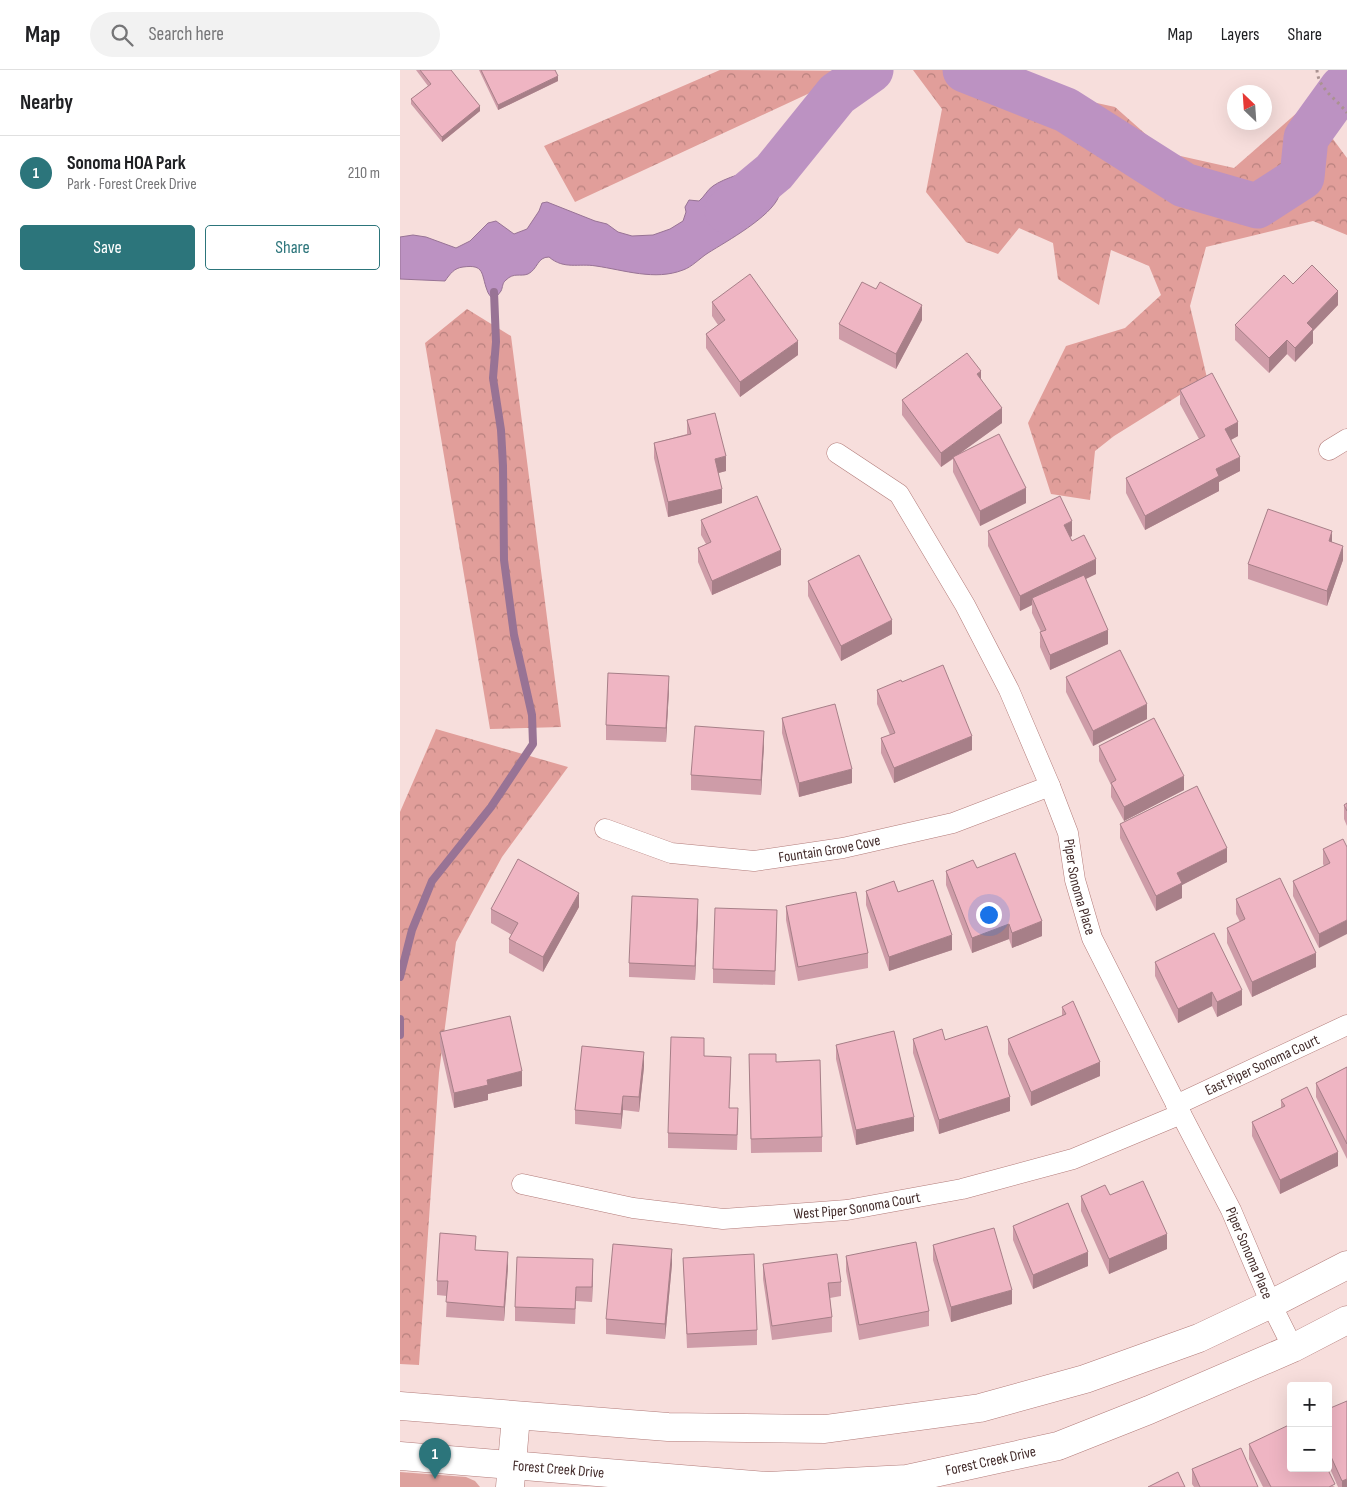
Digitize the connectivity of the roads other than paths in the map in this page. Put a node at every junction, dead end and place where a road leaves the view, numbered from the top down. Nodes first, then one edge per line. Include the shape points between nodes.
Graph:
1 (1347, 439) edge
2 (1329, 450) dead end
3 (837, 453) dead end
4 (1050, 786) junction
5 (605, 829) dead end
6 (1347, 1025) edge
7 (1178, 1109) junction
8 (522, 1184) dead end
9 (1347, 1265) edge
10 (1271, 1304) junction
11 (1347, 1320) edge
12 (1293, 1348) junction
13 (400, 1406) edge
14 (516, 1416) junction
15 (400, 1456) edge
16 (511, 1476) edge

1 - 2 street
3 - 4 street, Piper Sonoma Place via 899,494 1009,690
4 - 5 street, Fountain Grove Cove via 953,823 843,848 754,861 671,853
4 - 7 street, Piper Sonoma Place via 1068,832 1075,880 1092,938
6 - 7 street, East Piper Sonoma Court
7 - 8 street, West Piper Sonoma Court via 1074,1160 962,1189 847,1210 723,1219 633,1208
7 - 10 street, Piper Sonoma Place via 1231,1210
9 - 10 street
10 - 12 street, Piper Sonoma Place
10 - 14 street via 1199,1338 1085,1379 980,1408 825,1429 668,1427
11 - 12 street, Forest Creek Drive
12 - 16 street, Forest Creek Drive via 1058,1446 907,1479 768,1486
13 - 14 street
14 - 16 street
15 - 16 street, Forest Creek Drive

